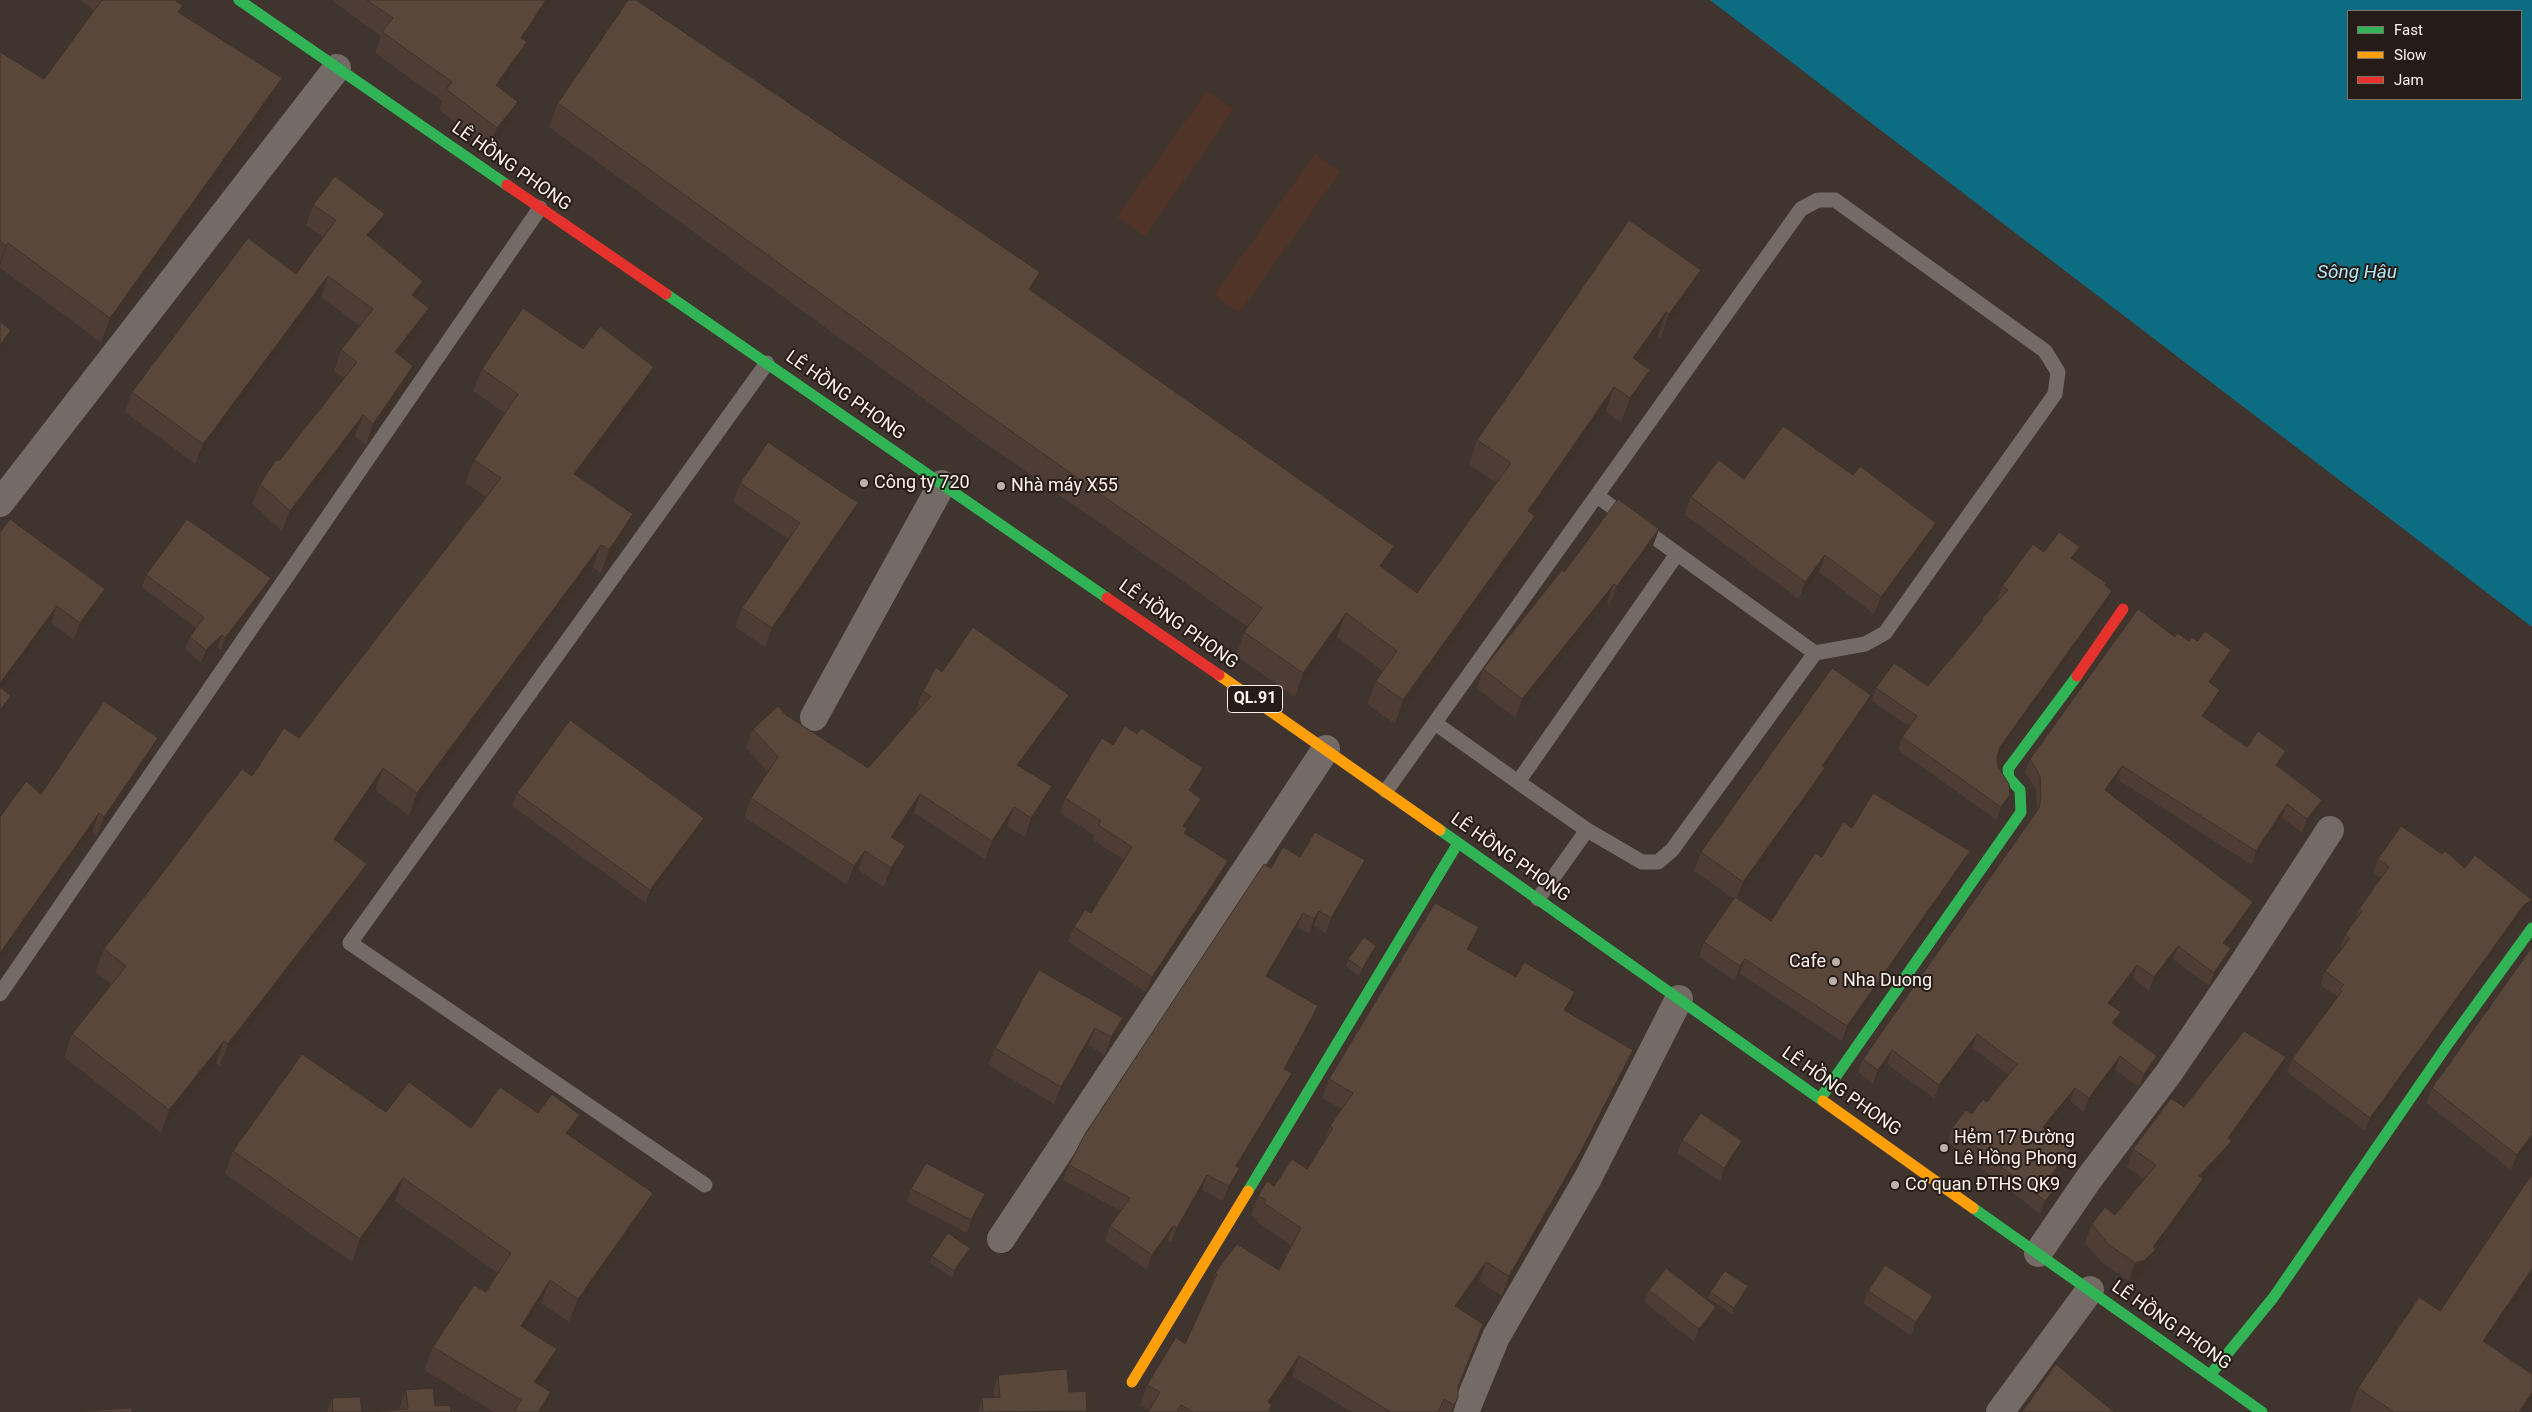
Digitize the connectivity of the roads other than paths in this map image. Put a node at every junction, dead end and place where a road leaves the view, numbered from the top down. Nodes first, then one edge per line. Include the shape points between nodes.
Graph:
1 (239, 0) edge
2 (337, 68) junction
3 (540, 208) junction
4 (767, 364) junction
5 (942, 484) junction
6 (1597, 496) junction
7 (0, 503) edge
8 (1677, 554) junction
9 (2123, 609) dead end
10 (1815, 653) junction
11 (814, 716) dead end
12 (1435, 723) junction
13 (1326, 748) junction
14 (1518, 782) junction
15 (1386, 791) junction
16 (1588, 830) junction
17 (2330, 830) dead end
18 (1458, 843) junction
19 (1538, 899) junction
20 (2532, 928) edge
21 (0, 994) edge
22 (1679, 999) junction
23 (1820, 1099) junction
24 (705, 1185) dead end
25 (1001, 1239) dead end
26 (2038, 1253) junction
27 (2090, 1290) junction
28 (2210, 1376) junction
29 (1132, 1382) dead end
30 (1464, 1412) edge
31 (2000, 1412) edge
32 (2262, 1412) edge

1 - 2 main road, LÊ HỒNG PHONG / QL.91
2 - 3 main road, LÊ HỒNG PHONG / QL.91
2 - 7 street
3 - 4 main road, LÊ HỒNG PHONG / QL.91
3 - 21 lane
4 - 5 main road, LÊ HỒNG PHONG / QL.91
4 - 24 lane via 350,943
5 - 11 street
5 - 13 main road, LÊ HỒNG PHONG / QL.91
6 - 8 lane
6 - 10 lane via 1801,209 1818,200 1835,200 2045,351 2058,372 2055,394 1899,617 1885,633 1865,644
6 - 12 lane
8 - 10 lane
8 - 14 lane
9 - 23 main road via 2008,769 2009,778 2020,790 2021,812
10 - 16 lane via 1672,850 1658,862 1642,862
12 - 14 lane
12 - 15 lane
13 - 15 main road, LÊ HỒNG PHONG / QL.91
13 - 25 street
14 - 16 lane
15 - 18 main road, LÊ HỒNG PHONG / QL.91
16 - 19 lane
17 - 26 street via 2168,1074
18 - 19 main road, LÊ HỒNG PHONG / QL.91
18 - 29 main road
19 - 22 main road, LÊ HỒNG PHONG / QL.91
20 - 28 main road via 2272,1298
22 - 23 main road, LÊ HỒNG PHONG / QL.91
22 - 30 street via 1588,1178 1496,1337
23 - 26 main road, LÊ HỒNG PHONG / QL.91
26 - 27 main road, LÊ HỒNG PHONG / QL.91
27 - 28 main road, LÊ HỒNG PHONG / QL.91
27 - 31 street
28 - 32 main road, LÊ HỒNG PHONG / QL.91

